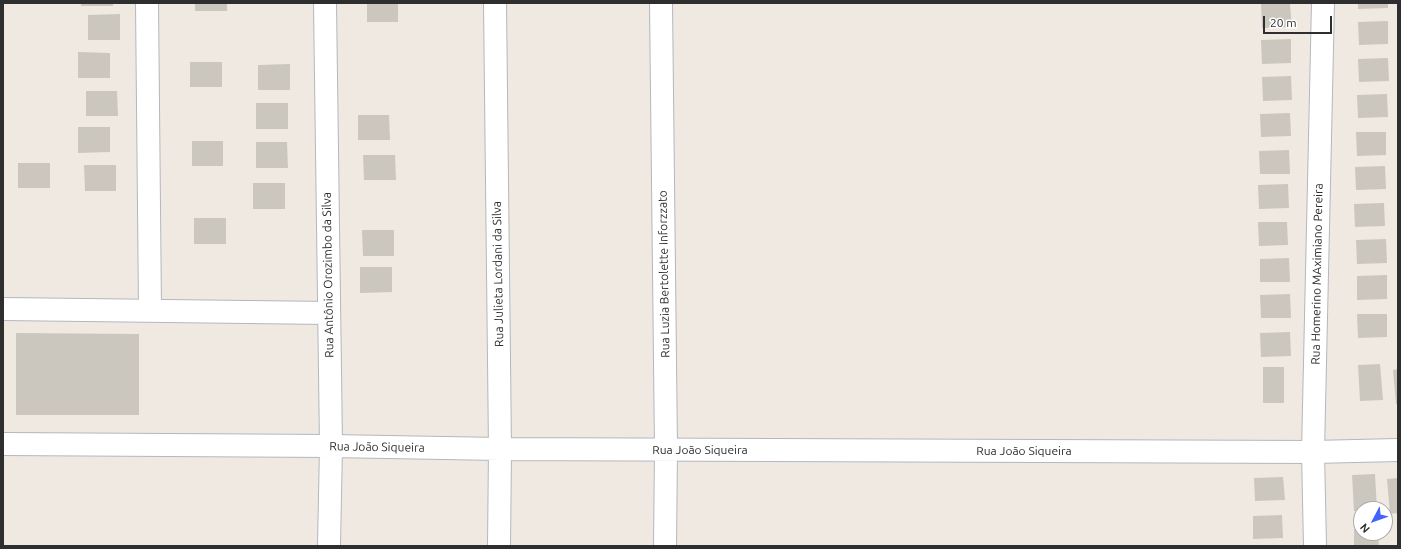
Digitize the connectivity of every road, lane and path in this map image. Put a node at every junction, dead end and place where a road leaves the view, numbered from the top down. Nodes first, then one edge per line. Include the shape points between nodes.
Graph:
1 (147, 3) edge
2 (325, 3) edge
3 (494, 3) edge
4 (661, 3) edge
5 (1323, 3) edge
6 (3, 309) edge
7 (150, 310) junction
8 (329, 313) junction
9 (3, 444) edge
10 (331, 446) junction
11 (500, 449) junction
12 (666, 450) junction
13 (1398, 450) edge
14 (1314, 452) junction
15 (329, 546) edge
16 (499, 546) edge
17 (665, 546) edge
18 (1315, 546) edge

1 - 7 street
2 - 8 street, Rua Antônio Orozimbo da Silva
3 - 11 street, Rua Julieta Lordani da Silva
4 - 12 street, Rua Luzia Bertolette Inforzzato
5 - 14 street, Rua Homerino MAximiano Pereira
6 - 7 street
7 - 8 street
8 - 10 street, Rua Antônio Orozimbo da Silva
9 - 10 street, Rua João Siqueira
10 - 11 street, Rua João Siqueira
10 - 15 street, Rua Antônio Orozimbo da Silva
11 - 12 street, Rua João Siqueira
11 - 16 street, Rua Julieta Lordani da Silva
12 - 14 street, Rua João Siqueira
12 - 17 street, Rua Luzia Bertolette Inforzzato
13 - 14 street, Rua João Siqueira
14 - 18 street, Rua Homerino MAximiano Pereira

